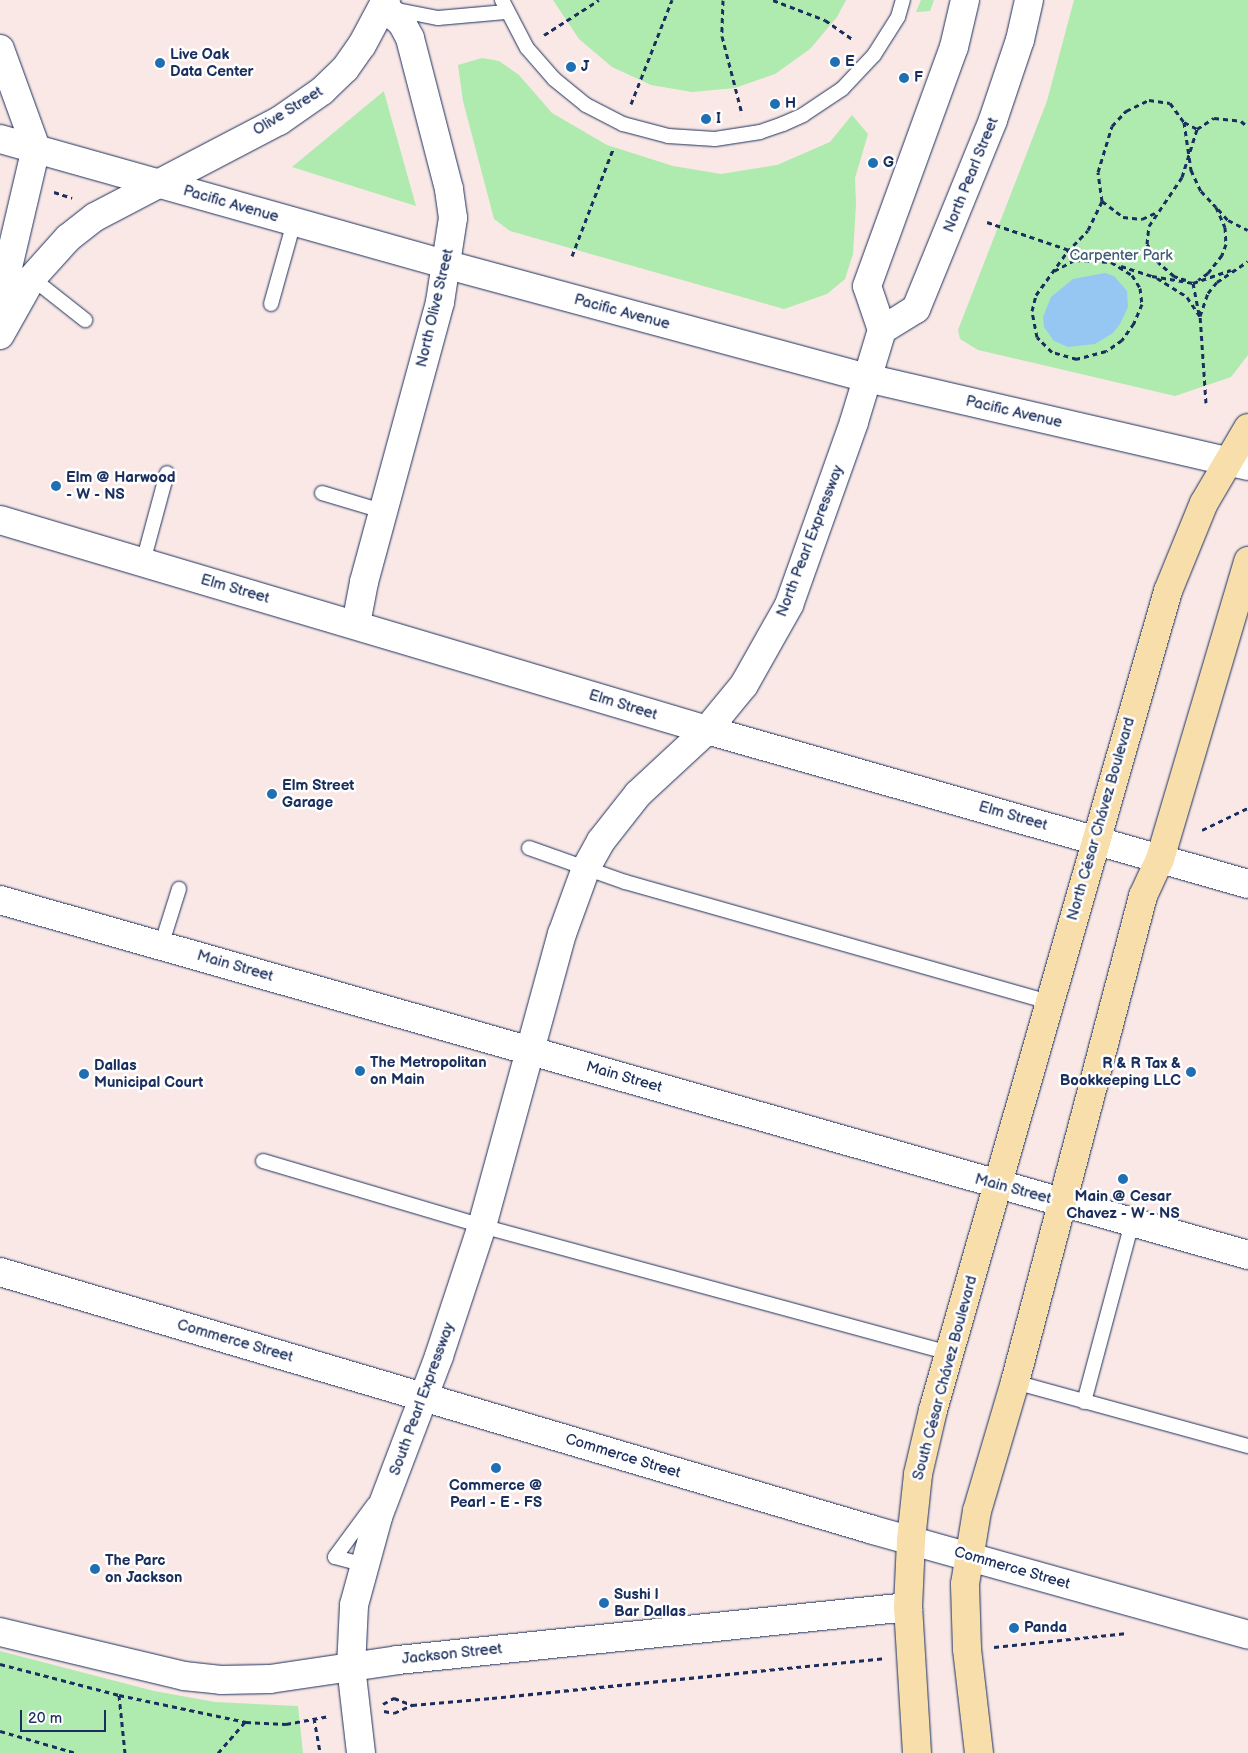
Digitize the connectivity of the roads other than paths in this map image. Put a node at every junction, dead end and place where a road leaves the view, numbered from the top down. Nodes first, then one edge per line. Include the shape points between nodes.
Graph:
1 (903, 0) edge
2 (965, 0) edge
3 (1029, 0) edge
4 (385, 4) edge
5 (504, 6) edge
6 (0, 49) edge
7 (0, 139) edge
8 (36, 148) junction
9 (163, 184) junction
10 (294, 222) junction
11 (448, 266) junction
12 (32, 278) junction
13 (0, 301) edge
14 (271, 304) dead end
15 (85, 320) dead end
16 (882, 330) junction
17 (0, 335) edge
18 (867, 378) junction
19 (1248, 428) edge
20 (1238, 464) edge
21 (167, 473) dead end
22 (322, 493) dead end
23 (382, 511) junction
24 (0, 520) edge
25 (1248, 561) edge
26 (143, 562) junction
27 (356, 624) junction
28 (708, 730) junction
29 (1095, 839) junction
30 (529, 848) dead end
31 (1160, 859) junction
32 (586, 868) junction
33 (1248, 884) edge
34 (179, 889) dead end
35 (0, 900) edge
36 (161, 946) junction
37 (1049, 1002) junction
38 (533, 1051) junction
39 (263, 1161) dead end
40 (997, 1185) junction
41 (1061, 1202) junction
42 (1132, 1223) junction
43 (482, 1226) junction
44 (1248, 1255) edge
45 (0, 1272) edge
46 (948, 1353) junction
47 (1015, 1382) junction
48 (423, 1397) junction
49 (1084, 1402) junction
50 (1248, 1446) edge
51 (911, 1540) junction
52 (967, 1556) junction
53 (908, 1608) junction
54 (0, 1632) edge
55 (1248, 1635) edge
56 (352, 1667) junction
57 (361, 1753) edge
58 (917, 1753) edge
59 (979, 1753) edge

1 - 5 lane via 898,17 874,55 842,89 804,115 783,124 760,132 715,139 668,136 623,124 586,105 554,79 527,48
2 - 16 main road via 954,46 867,286
3 - 16 main road, North Pearl Street via 1020,40 993,120 916,309
4 - 5 lane via 438,18
4 - 9 main road, Olive Street via 345,68 322,91 279,120
4 - 11 main road, North Olive Street via 410,38 449,189 453,218
6 - 8 main road
7 - 8 main road, Pacific Avenue
8 - 9 main road, Pacific Avenue
8 - 13 main road
9 - 10 main road, Pacific Avenue
9 - 12 main road, Olive Street via 95,217 51,253
10 - 11 main road, Pacific Avenue
10 - 14 lane
11 - 18 main road, Pacific Avenue
11 - 23 main road, North Olive Street
12 - 15 lane
12 - 17 main road, Olive Street
16 - 18 main road
18 - 20 main road, Pacific Avenue
18 - 28 main road, North Pearl Expressway via 789,605 744,685
19 - 20 main road, North César Chávez Boulevard
20 - 29 main road, North César Chávez Boulevard via 1204,503 1168,591
21 - 26 lane
22 - 23 lane
23 - 27 main road, North Olive Street
24 - 26 main road, Elm Street
25 - 31 main road
26 - 27 main road, Elm Street
27 - 28 main road, Elm Street
28 - 29 main road, Elm Street
28 - 32 main road, North Pearl Expressway via 638,794 601,841
29 - 31 main road, Elm Street
29 - 37 main road, North César Chávez Boulevard
30 - 32 lane
31 - 33 main road, Elm Street
31 - 41 main road via 1143,896
32 - 37 lane via 625,882
32 - 38 main road, North Pearl Expressway via 562,934
34 - 36 lane
35 - 36 main road, Main Street
36 - 38 main road, Main Street
37 - 40 main road, North César Chávez Boulevard
38 - 40 main road, Main Street
38 - 43 main road, South Pearl Expressway
39 - 43 lane
40 - 41 main road, Main Street
40 - 46 main road, South César Chávez Boulevard
41 - 42 main road, Main Street
41 - 47 main road
42 - 44 main road, Main Street
42 - 49 lane
43 - 46 lane
43 - 48 main road, South Pearl Expressway
45 - 48 main road, Commerce Street
46 - 51 main road, South César Chávez Boulevard via 918,1474
47 - 49 lane
47 - 52 main road
48 - 51 main road, Commerce Street
48 - 56 main road, South Pearl Expressway via 392,1479 365,1565 350,1629
49 - 50 lane
51 - 52 main road, Commerce Street
51 - 53 main road, South César Chávez Boulevard
52 - 55 main road, Commerce Street
52 - 59 main road via 967,1649
53 - 56 main road, Jackson Street
53 - 58 main road, South César Chávez Boulevard
54 - 56 main road, Jackson Street via 184,1676 221,1680 270,1679
56 - 57 main road, South Pearl Expressway

